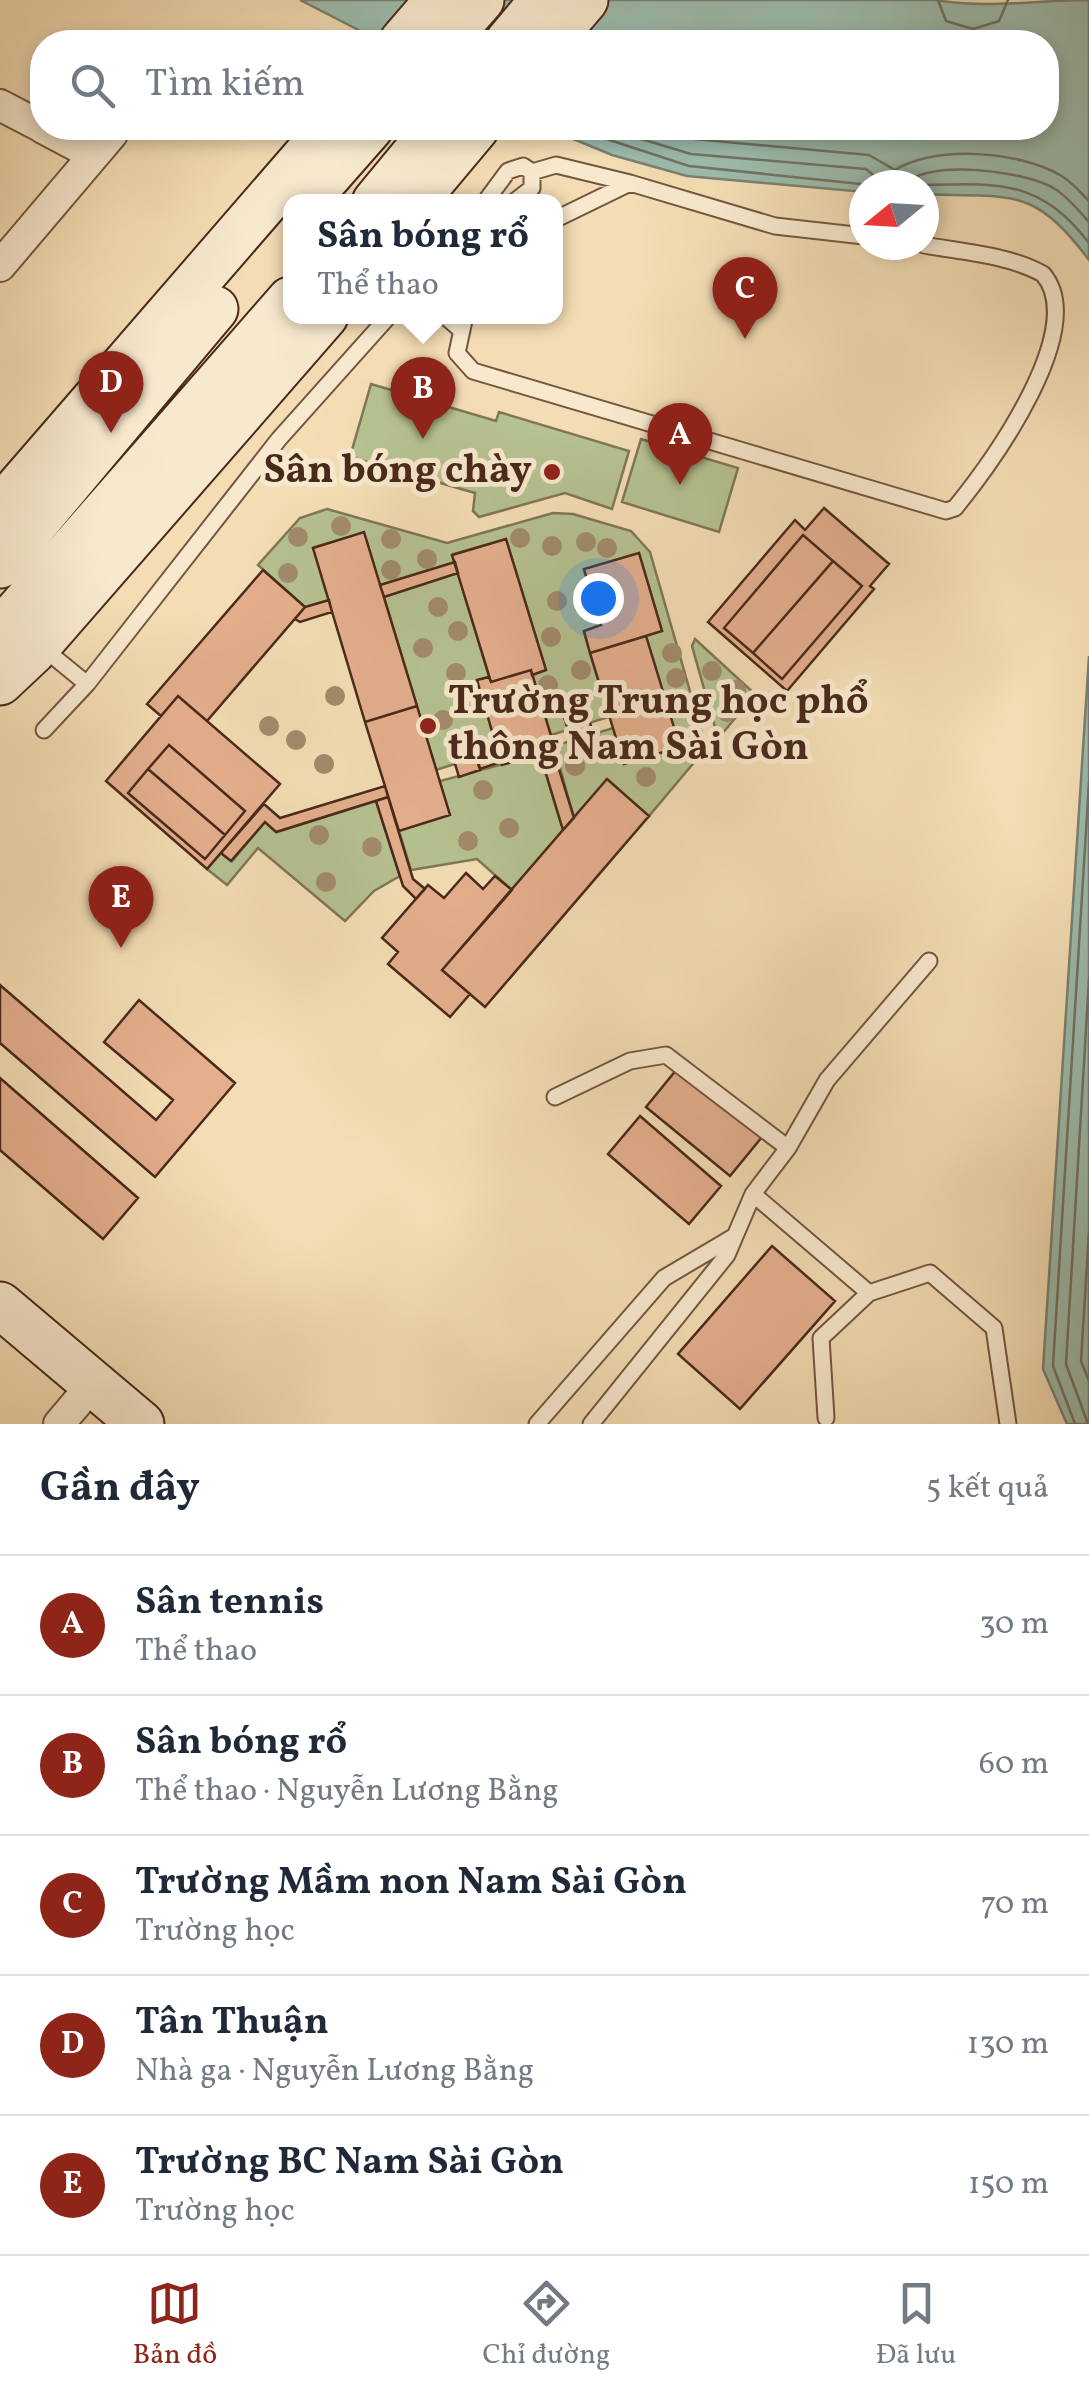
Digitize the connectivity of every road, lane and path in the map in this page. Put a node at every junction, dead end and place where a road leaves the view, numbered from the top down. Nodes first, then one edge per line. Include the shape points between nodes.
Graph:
1 (438, 0) edge
2 (481, 0) edge
3 (544, 0) edge
4 (585, 0) edge
5 (412, 30) edge
6 (455, 30) edge
7 (518, 30) edge
8 (559, 30) edge
9 (0, 105) edge
10 (30, 121) edge
11 (88, 140) edge
12 (324, 140) edge
13 (358, 140) edge
14 (427, 140) edge
15 (466, 140) edge
16 (532, 172) junction
17 (630, 183) junction
18 (297, 194) edge
19 (301, 194) edge
20 (382, 194) edge
21 (421, 194) edge
22 (492, 194) edge
23 (524, 194) edge
24 (283, 212) edge
25 (283, 214) edge
26 (563, 215) edge
27 (849, 234) edge
28 (939, 248) edge
29 (0, 266) edge
30 (283, 309) edge
31 (1073, 310) dead end
32 (317, 324) edge
33 (382, 324) edge
34 (463, 324) edge
35 (1056, 384) dead end
36 (0, 509) edge
37 (0, 564) edge
38 (19, 638) edge
39 (0, 682) edge
40 (87, 684) junction
41 (44, 730) dead end
42 (929, 961) dead end
43 (555, 1096) dead end
44 (788, 1148) junction
45 (753, 1194) junction
46 (735, 1236) junction
47 (869, 1293) junction
48 (0, 1305) edge
49 (93, 1384) junction
50 (826, 1418) dead end
51 (59, 1424) edge
52 (140, 1424) edge
53 (537, 1424) edge
54 (591, 1424) edge
55 (1008, 1424) edge

1 - 5 main road
2 - 6 main road
3 - 7 main road
4 - 8 main road
9 - 10 street
11 - 29 street via 103,144
12 - 18 main road
13 - 19 main road
14 - 20 main road
15 - 21 main road
16 - 17 lane via 556,165
16 - 22 lane via 513,168
16 - 23 lane via 532,188
17 - 26 lane
17 - 27 lane via 775,226
24 - 36 main road
25 - 37 main road
28 - 31 lane via 1030,268 1050,278
30 - 38 main road
32 - 38 main road
33 - 40 lane via 279,440
34 - 35 lane via 457,353 472,371 943,512 955,508
38 - 39 main road
38 - 40 lane
40 - 41 lane
42 - 44 lane via 827,1080
43 - 44 lane via 630,1061 666,1055
44 - 45 lane
45 - 46 lane
45 - 47 lane
46 - 53 lane via 664,1278
46 - 54 lane via 727,1255
47 - 50 lane via 821,1338
47 - 55 lane via 930,1273 994,1328
48 - 49 main road
49 - 51 street
49 - 52 main road

